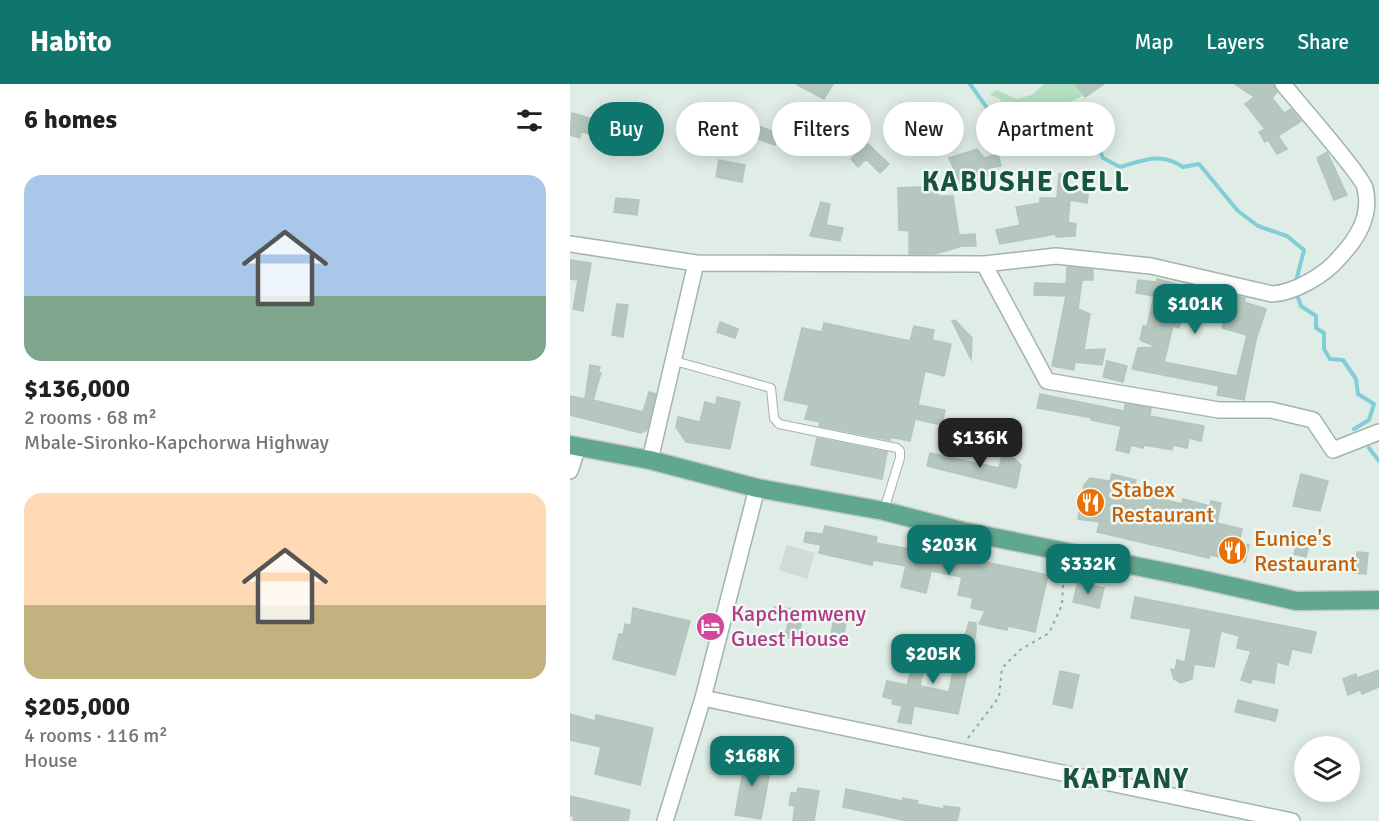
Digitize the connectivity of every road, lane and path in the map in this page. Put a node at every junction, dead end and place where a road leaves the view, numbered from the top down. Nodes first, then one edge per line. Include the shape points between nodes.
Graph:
1 (1283, 84) edge
2 (1372, 186) edge
3 (1379, 198) edge
4 (1366, 218) junction
5 (570, 244) edge
6 (696, 263) junction
7 (984, 264) junction
8 (675, 361) junction
9 (1379, 432) edge
10 (574, 446) edge
11 (650, 460) junction
12 (570, 471) edge
13 (757, 488) junction
14 (884, 511) junction
15 (1065, 551) junction
16 (1379, 600) edge
17 (703, 698) junction
18 (962, 752) junction
19 (665, 821) edge
20 (1292, 821) edge

1 - 2 street
2 - 4 street
3 - 4 street
4 - 7 street via 1353,243 1336,262 1287,292 1272,294 1109,260 1056,256
5 - 6 street
6 - 7 street
6 - 8 street
7 - 9 street via 1047,381 1219,410 1270,410 1313,420 1333,450
8 - 11 street
8 - 14 lane via 771,388 774,418 779,424 897,448 900,458
10 - 11 main road
10 - 12 street
11 - 13 main road
13 - 14 main road
13 - 17 street
14 - 15 main road
15 - 16 main road via 1296,601
15 - 18 path via 1062,605 1049,633 1020,650 1002,668 999,697
17 - 18 street
17 - 19 street
18 - 20 street

